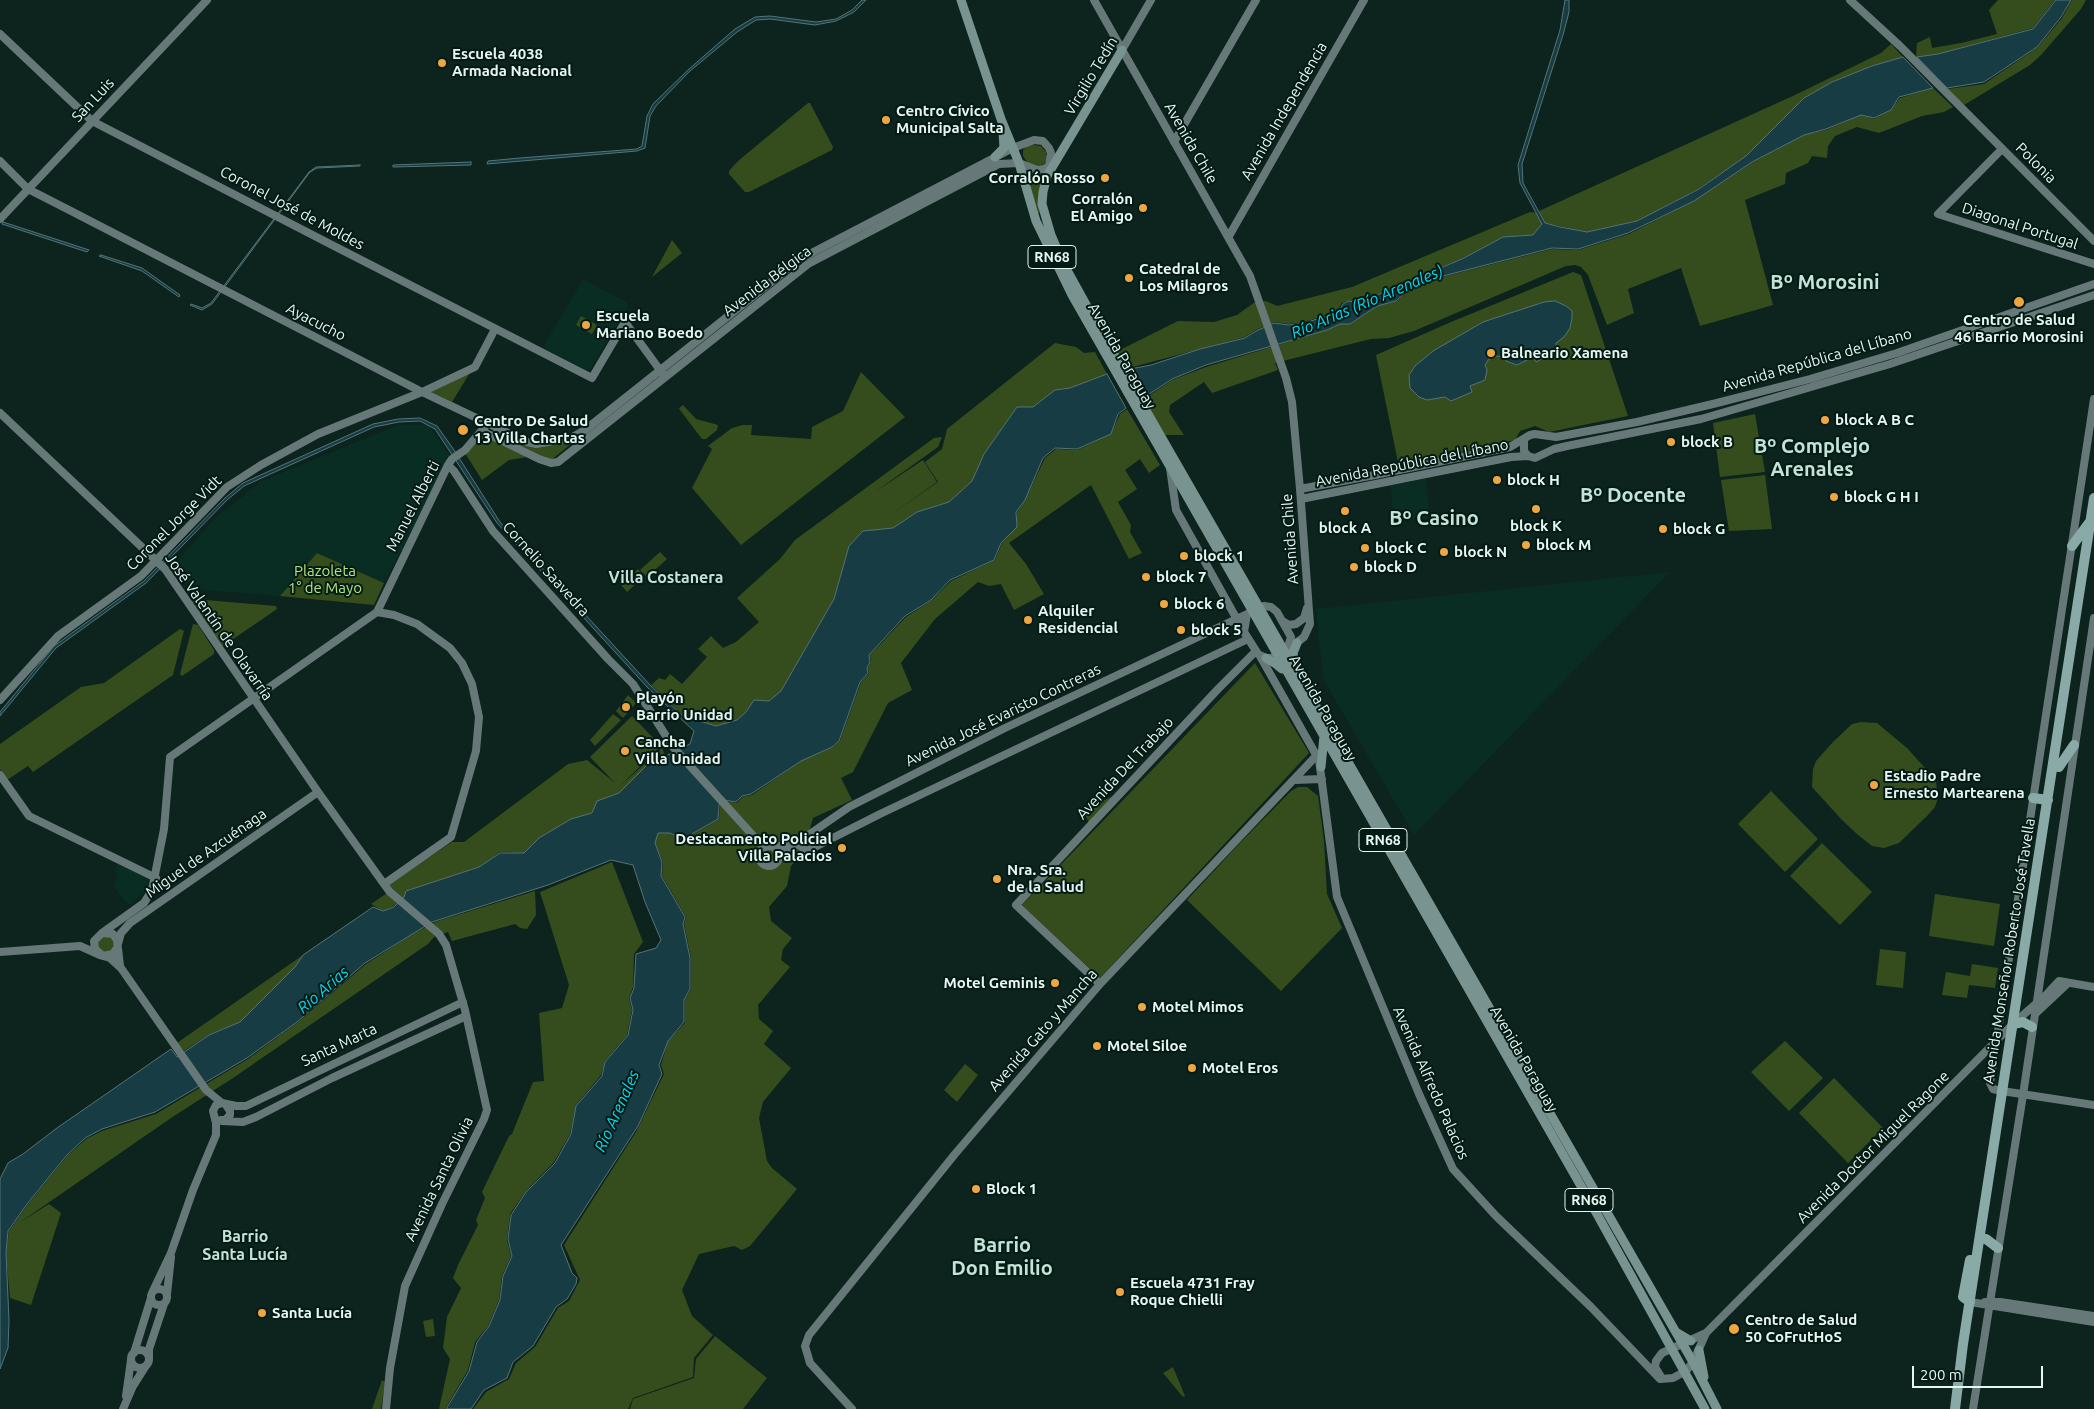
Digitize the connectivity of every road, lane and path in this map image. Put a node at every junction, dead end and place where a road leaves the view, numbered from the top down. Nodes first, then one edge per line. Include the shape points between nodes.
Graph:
1 (207, 0) edge
2 (961, 0) edge
3 (1094, 0) edge
4 (1151, 0) edge
5 (1256, 0) edge
6 (1364, 0) edge
7 (1850, 0) edge
8 (0, 34) edge
9 (1122, 50) junction
10 (1001, 119) junction
11 (92, 121) junction
12 (1174, 142) junction
13 (1012, 148) junction
14 (2002, 149) junction
15 (995, 157) junction
16 (0, 161) edge
17 (1019, 163) junction
18 (1050, 169) junction
19 (28, 188) junction
20 (0, 219) edge
21 (1229, 236) junction
22 (2094, 241) edge
23 (2094, 264) edge
24 (2094, 284) edge
25 (2094, 295) edge
26 (495, 329) junction
27 (1103, 343) junction
28 (660, 370) junction
29 (665, 377) junction
30 (422, 392) junction
31 (627, 397) joint
32 (2094, 399) edge
33 (0, 413) edge
34 (488, 423) junction
35 (482, 430) junction
36 (1542, 435) junction
37 (1159, 440) junction
38 (1524, 440) junction
39 (1544, 454) junction
40 (1528, 456) junction
41 (450, 462) junction
42 (1435, 462) junction
43 (1170, 466) junction
44 (1405, 469) junction
45 (1434, 472) junction
46 (1407, 478) junction
47 (1300, 488) junction
48 (2094, 498) edge
49 (1301, 499) junction
50 (2084, 534) edge
51 (2072, 546) joint
52 (158, 562) junction
53 (1308, 596) junction
54 (1252, 611) junction
55 (376, 612) junction
56 (2094, 618) edge
57 (1236, 619) junction
58 (1282, 620) junction
59 (1246, 635) junction
60 (1296, 643) junction
61 (1282, 653) junction
62 (1260, 655) junction
63 (1295, 678) junction
64 (253, 699) junction
65 (0, 700) edge
66 (1324, 736) junction
67 (2074, 746) junction
68 (1319, 752) junction
69 (1321, 766) joint
70 (2059, 767) junction
71 (0, 775) edge
72 (1322, 779) junction
73 (1294, 780) junction
74 (318, 792) junction
75 (2032, 798) junction
76 (2048, 800) junction
77 (756, 839) junction
78 (774, 849) junction
79 (759, 854) junction
80 (156, 878) junction
81 (384, 884) junction
82 (439, 934) joint
83 (99, 935) junction
84 (80, 946) junction
85 (118, 946) junction
86 (0, 952) edge
87 (102, 955) junction
88 (120, 968) junction
89 (2068, 982) junction
90 (1100, 984) junction
91 (2094, 987) edge
92 (463, 1002) junction
93 (2037, 1002) junction
94 (2035, 1015) junction
95 (466, 1016) junction
96 (2018, 1021) junction
97 (2032, 1027) junction
98 (1996, 1042) junction
99 (1981, 1058) junction
100 (1993, 1061) junction
101 (208, 1092) junction
102 (2005, 1092) junction
103 (2027, 1095) junction
104 (251, 1103) junction
105 (224, 1104) junction
106 (2094, 1105) edge
107 (236, 1106) junction
108 (256, 1117) junction
109 (221, 1118) junction
110 (244, 1122) junction
111 (213, 1142) junction
112 (1983, 1238) junction
113 (1998, 1248) junction
114 (171, 1253) junction
115 (167, 1294) junction
116 (152, 1295) junction
117 (1973, 1303) junction
118 (164, 1304) junction
119 (1990, 1304) junction
120 (2094, 1316) edge
121 (2094, 1322) edge
122 (1706, 1333) junction
123 (1683, 1343) junction
124 (1699, 1350) junction
125 (132, 1357) junction
126 (1640, 1358) junction
127 (149, 1362) junction
128 (1693, 1362) junction
129 (1686, 1371) junction
130 (1659, 1373) junction
131 (1708, 1390) junction
132 (124, 1406) edge
133 (386, 1409) edge
134 (852, 1409) edge
135 (1706, 1409) edge
136 (1717, 1409) edge
137 (1955, 1409) edge
138 (1960, 1409) edge
139 (1974, 1409) edge

1 - 11 street, San Luis
2 - 10 main road, Avenida Paraguay
3 - 9 street, Avenida Chile
4 - 9 street, Virgilio Tedín
5 - 12 street
6 - 21 street, Avenida Independencia
7 - 14 street, Polonia
8 - 11 street, Coronel José de Moldes
9 - 12 street, Avenida Chile
9 - 18 main road, Virgilio Tedín
10 - 13 main road, Avenida Paraguay
10 - 15 main road via 1004,148
11 - 19 street, San Luis
11 - 26 street, Coronel José de Moldes
12 - 21 street, Avenida Chile
13 - 15 street, Avenida Bélgica
13 - 17 main road, Avenida Paraguay
13 - 18 street, Avenida Bélgica via 1034,140 1047,144 1051,153
14 - 22 street, Polonia
14 - 23 street, Diagonal Portugal via 1938,214
15 - 28 street, Avenida Bélgica via 800,259
16 - 19 street, Ayacucho
17 - 18 street via 1037,170
17 - 27 main road, Avenida Paraguay / RN68 via 1045,241
17 - 29 street, Avenida Bélgica via 999,164 808,264
18 - 27 main road, Avenida Paraguay / RN68 via 1042,192 1042,204 1051,235
19 - 20 street, San Luis
19 - 30 street, Ayacucho
21 - 47 street, Avenida Chile via 1250,276 1290,393
24 - 36 street, Avenida República del Líbano via 1953,334 1810,379 1678,414 1556,437
25 - 39 street, Avenida República del Líbano via 1773,400 1687,423 1567,446
26 - 28 street, Coronel José de Moldes via 592,378 624,322
26 - 30 street, Coronel Jorge Vidt via 475,367
27 - 37 main road, Avenida Paraguay / RN68
28 - 29 street
28 - 31 street, Avenida Bélgica
29 - 35 street, Avenida Bélgica via 558,462 551,463
30 - 34 street, Ayacucho
30 - 52 street, Coronel Jorge Vidt via 318,434 248,473 227,487
31 - 34 street, Ayacucho via 574,437 542,444 527,442
32 - 50 street
33 - 52 street, José Valentín de Olavarría
34 - 35 street, Manuel Alberti
35 - 41 street, Manuel Alberti
36 - 38 street via 1530,435
36 - 39 street via 1548,446
37 - 43 main road, Avenida Paraguay / RN68
37 - 54 main road, Avenida Paraguay / RN68
38 - 40 street via 1523,447
38 - 42 street, Avenida República del Líbano via 1510,447
39 - 40 street via 1535,458
40 - 45 street, Avenida República del Líbano
41 - 55 street, Manuel Alberti
41 - 77 street, Cornelio Saavedra via 493,531 633,684 674,747
42 - 44 street, Avenida República del Líbano
42 - 45 street via 1438,468
43 - 54 main road, Avenida Paraguay / RN68
43 - 57 street via 1176,510
44 - 46 street via 1402,472
44 - 47 street, Avenida República del Líbano
45 - 46 street, Avenida República del Líbano
46 - 49 street, Avenida República del Líbano
47 - 49 street, Avenida Chile
48 - 50 highway, Avenida Monseñor Roberto José Tavella via 2091,520
49 - 53 street, Avenida Chile
50 - 51 highway
50 - 70 highway, Avenida Monseñor Roberto José Tavella
50 - 76 highway, Avenida Monseñor Roberto José Tavella
51 - 75 street
52 - 64 street, José Valentín de Olavarría
52 - 65 street, Coronel Jorge Vidt via 58,636
53 - 58 street via 1306,614 1300,622 1289,625
53 - 60 street, Avenida Chile via 1310,624 1307,633
54 - 57 street, Avenida José Evaristo Contreras
54 - 58 street via 1271,607
54 - 59 street
54 - 61 main road, Avenida Paraguay / RN68
55 - 64 street
55 - 81 street via 408,620 438,639 459,658 472,684 479,717 476,751 451,838
56 - 67 street
57 - 59 street
57 - 78 street, Avenida José Evaristo Contreras via 988,737 849,807 807,836
58 - 61 street via 1291,637
59 - 62 street
59 - 78 street via 807,851 799,845
60 - 61 street
60 - 63 main road via 1293,653
61 - 62 street
61 - 63 main road, Avenida Paraguay / RN68
62 - 63 main road
62 - 68 street
62 - 90 street, Avenida Del Trabajo via 1218,689 1016,905
63 - 66 main road, Avenida Paraguay / RN68
63 - 123 main road, Avenida Paraguay / RN68
64 - 74 street, José Valentín de Olavarría
64 - 80 street via 170,757
66 - 68 main road
66 - 123 main road, Avenida Paraguay / RN68
67 - 70 highway
67 - 93 street
68 - 69 main road
68 - 73 street, Avenida Gato y Mancha
69 - 72 street, Avenida Alfredo Palacios
70 - 96 highway, Avenida Monseñor Roberto José Tavella
71 - 80 street via 30,816
72 - 73 street
72 - 126 street, Avenida Alfredo Palacios via 1337,897 1453,1169
73 - 90 street, Avenida Gato y Mancha
74 - 81 street, José Valentín de Olavarría
74 - 85 street, Miguel de Azcuénaga via 130,923 121,933
75 - 76 highway
75 - 98 street
76 - 96 highway, Avenida Monseñor Roberto José Tavella
77 - 78 street
77 - 79 street
78 - 79 street via 762,848
78 - 79 street via 776,862 768,866 761,862
80 - 83 street via 147,900
81 - 82 street, José Valentín de Olavarría
82 - 92 street, Avenida Santa Olivia via 446,945
83 - 84 street
83 - 85 street via 113,934
83 - 87 street via 95,949
84 - 86 street
84 - 87 street
85 - 87 street via 113,954
85 - 88 street
87 - 88 street
88 - 101 street
89 - 91 street
89 - 93 street, Avenida Doctor Miguel Ragone via 2059,981
89 - 94 street
90 - 134 street, Avenida Gato y Mancha via 955,1154 807,1337 805,1346 810,1363
92 - 95 street, Avenida Santa Olivia
92 - 104 street, Santa Marta
93 - 94 street
93 - 96 street, Avenida Doctor Miguel Ragone
94 - 97 street
95 - 108 street, Santa Marta
95 - 133 street, Avenida Santa Olivia via 486,1101 486,1115 405,1286
96 - 97 highway
96 - 98 street, Avenida Doctor Miguel Ragone
96 - 102 highway, Avenida Monseñor Roberto José Tavella
97 - 103 street
98 - 99 street, Avenida Doctor Miguel Ragone
98 - 100 street
99 - 100 street via 1986,1056
99 - 122 street, Avenida Doctor Miguel Ragone
100 - 102 street via 1991,1086
101 - 105 street
101 - 109 street
102 - 103 street
102 - 112 highway, Avenida Monseñor Roberto José Tavella
103 - 106 street
103 - 113 street
104 - 107 street, Santa Marta
104 - 108 street via 250,1111
105 - 107 street, Santa Marta
105 - 109 street via 230,1111
105 - 109 street via 216,1105
107 - 110 street via 247,1114
108 - 110 street, Santa Marta
109 - 110 street
109 - 111 street
109 - 111 street
111 - 114 street
112 - 113 highway
112 - 117 highway, Avenida Monseñor Roberto José Tavella
113 - 119 street
114 - 115 street
114 - 116 street
115 - 116 street via 161,1289
115 - 118 street
116 - 118 street via 156,1305
116 - 125 street
117 - 119 street
117 - 137 highway, Avenida Monseñor Roberto José Tavella via 1963,1344
117 - 138 highway, Avenida Monseñor Roberto José Tavella
118 - 127 street via 149,1349
119 - 120 street
119 - 121 street
119 - 139 street
122 - 123 street, Avenida Doctor Miguel Ragone
122 - 124 street, Avenida Doctor Miguel Ragone
123 - 124 street via 1694,1344
123 - 128 main road, Avenida Paraguay / RN68
123 - 129 main road, Avenida Paraguay / RN68
123 - 130 street, Avenida Doctor Miguel Ragone via 1662,1353
124 - 128 street, Avenida Doctor Miguel Ragone
124 - 131 main road
125 - 127 street via 136,1368
125 - 127 street via 139,1350 144,1351
125 - 132 street
126 - 130 street, Avenida Alfredo Palacios
126 - 130 street via 1650,1362
127 - 132 street
128 - 129 street, Avenida Doctor Miguel Ragone
128 - 131 main road, Avenida Paraguay / RN68
129 - 130 street via 1678,1376
129 - 135 main road, Avenida Paraguay / RN68
131 - 136 main road, Avenida Paraguay / RN68

